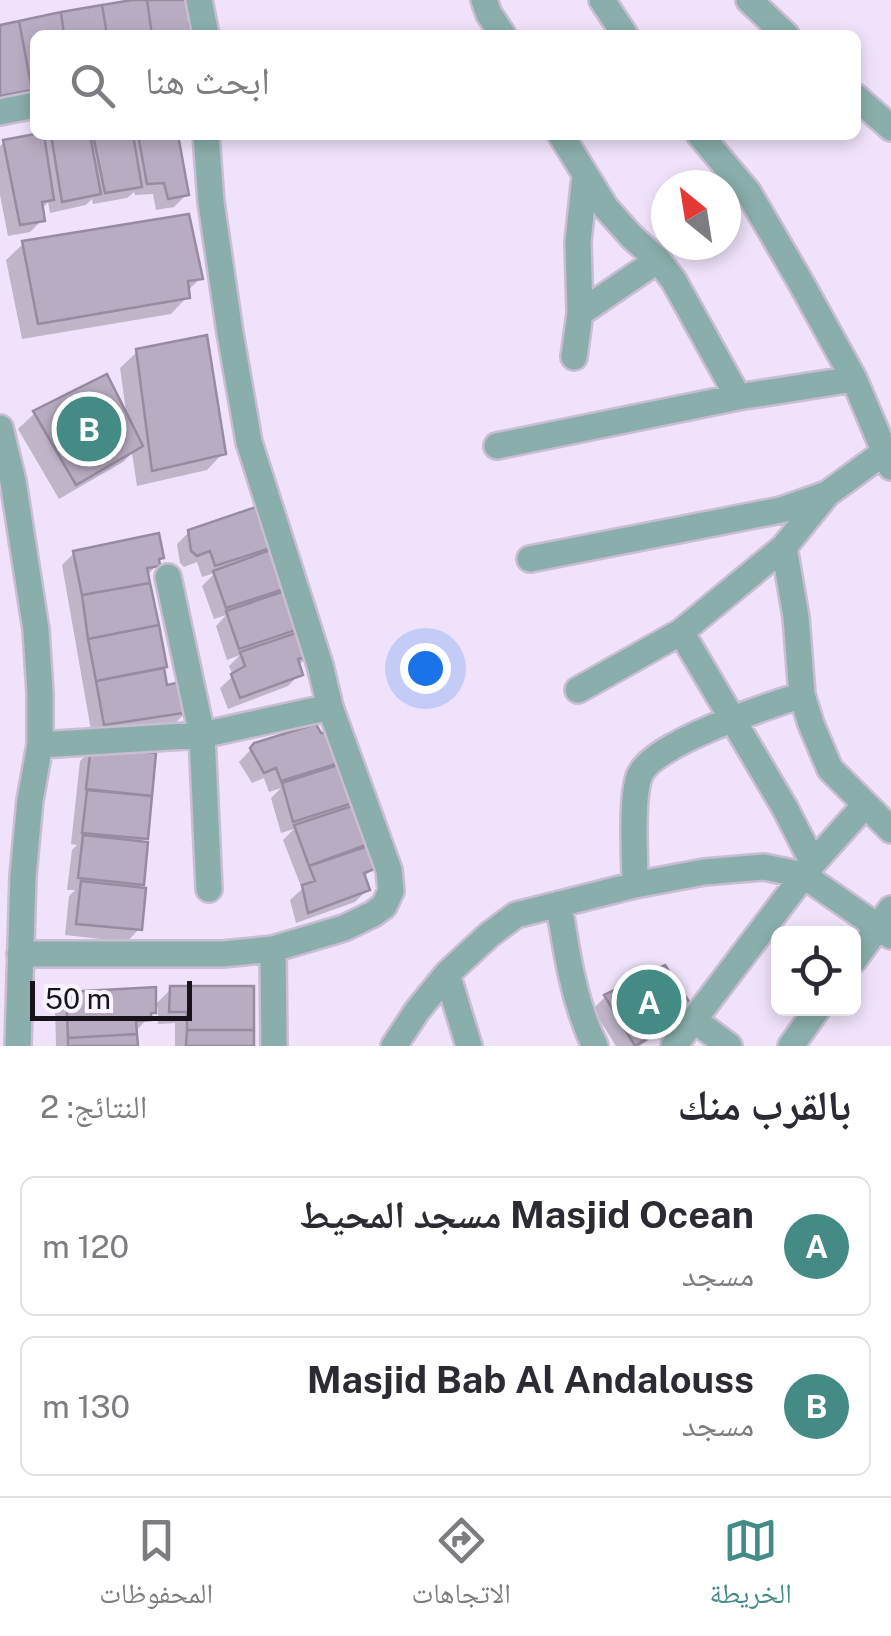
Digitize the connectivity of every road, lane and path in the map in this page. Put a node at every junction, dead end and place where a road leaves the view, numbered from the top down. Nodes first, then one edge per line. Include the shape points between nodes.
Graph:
1 (199, 0) edge
2 (484, 0) edge
3 (602, 0) edge
4 (749, 0) edge
5 (205, 30) edge
6 (500, 30) edge
7 (622, 30) edge
8 (781, 30) edge
9 (861, 101) edge
10 (30, 106) edge
11 (0, 112) edge
12 (891, 128) edge
13 (206, 140) edge
14 (564, 140) edge
15 (704, 140) edge
16 (585, 176) junction
17 (651, 254) edge
18 (658, 260) joint
19 (580, 313) junction
20 (574, 357) dead end
21 (854, 379) junction
22 (738, 397) junction
23 (0, 428) edge
24 (497, 446) dead end
25 (889, 459) edge
26 (826, 494) junction
27 (784, 547) junction
28 (530, 559) dead end
29 (168, 577) dead end
30 (681, 632) junction
31 (578, 690) dead end
32 (802, 695) junction
33 (330, 706) junction
34 (732, 719) junction
35 (202, 735) junction
36 (40, 746) junction
37 (865, 805) junction
38 (891, 830) edge
39 (808, 869) junction
40 (635, 885) junction
41 (209, 889) dead end
42 (558, 904) junction
43 (886, 924) edge
44 (273, 949) junction
45 (861, 952) edge
46 (20, 954) junction
47 (446, 974) junction
48 (9, 990) edge
49 (812, 1016) edge
50 (694, 1020) junction
51 (18, 1046) edge
52 (274, 1046) edge
53 (394, 1046) edge
54 (468, 1046) edge
55 (595, 1046) edge
56 (674, 1046) edge
57 (729, 1046) edge
58 (791, 1046) edge

1 - 5 street
2 - 6 street
3 - 7 street
4 - 8 street
9 - 12 street
10 - 11 street
13 - 33 street via 249,442
14 - 16 street
15 - 21 street via 748,192
16 - 17 street
16 - 19 street
18 - 19 street
18 - 22 street
19 - 20 street
21 - 22 street
21 - 25 street
22 - 24 street
23 - 36 street via 36,630
25 - 26 street
26 - 27 street
26 - 28 street via 782,510
27 - 30 street
27 - 32 street
29 - 35 street
30 - 31 street
30 - 34 street
32 - 34 street
32 - 37 street via 830,769
33 - 35 street
33 - 44 street via 392,891 384,906 344,928
34 - 39 street via 785,808
34 - 40 street via 670,748 638,776
35 - 36 street
35 - 41 street
36 - 46 street
37 - 38 street
37 - 39 street
39 - 40 street via 738,868
39 - 43 street
39 - 50 street
40 - 42 street
42 - 47 street via 516,916
42 - 55 street
43 - 45 street
44 - 46 street
44 - 52 street
46 - 48 street
47 - 53 street
47 - 54 street
48 - 51 street
49 - 58 street
50 - 56 street
50 - 57 street

